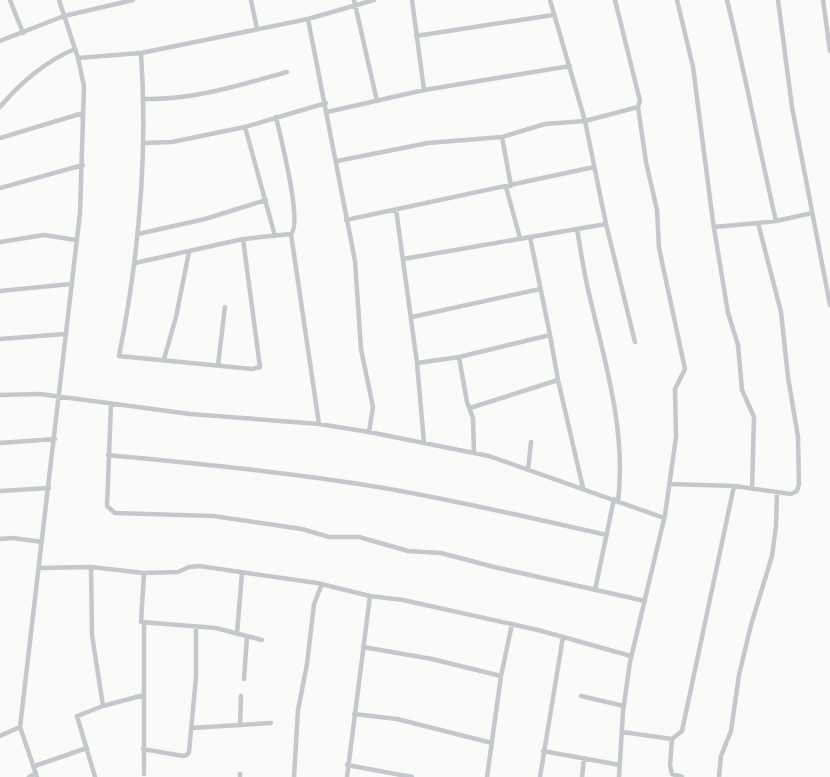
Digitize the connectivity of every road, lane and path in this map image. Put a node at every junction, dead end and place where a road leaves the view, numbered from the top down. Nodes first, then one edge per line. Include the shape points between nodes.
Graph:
1 (10, 0) edge
2 (59, 0) edge
3 (133, 0) edge
4 (251, 0) edge
5 (374, 0) edge
6 (412, 0) edge
7 (550, 0) edge
8 (615, 0) edge
9 (677, 0) edge
10 (727, 0) edge
11 (778, 0) edge
12 (823, 0) edge
13 (124, 1) edge
14 (354, 2) edge
15 (553, 15) junction
16 (64, 16) junction
17 (308, 19) junction
18 (257, 29) junction
19 (23, 33) junction
20 (416, 36) junction
21 (0, 41) edge
22 (75, 49) junction
23 (830, 50) edge
24 (141, 53) junction
25 (78, 58) junction
26 (570, 66) junction
27 (287, 72) dead end
28 (424, 90) junction
29 (144, 99) junction
30 (377, 101) junction
31 (326, 103) junction
32 (0, 107) edge
33 (638, 107) junction
34 (327, 112) junction
35 (83, 113) junction
36 (276, 117) junction
37 (585, 121) junction
38 (244, 127) junction
39 (502, 137) junction
40 (0, 138) edge
41 (144, 143) junction
42 (336, 161) junction
43 (83, 165) junction
44 (594, 167) junction
45 (509, 186) junction
46 (0, 188) edge
47 (266, 200) junction
48 (396, 209) junction
49 (812, 213) junction
50 (346, 220) junction
51 (776, 221) junction
52 (758, 223) junction
53 (606, 224) junction
54 (714, 227) junction
55 (577, 229) junction
56 (138, 234) junction
57 (291, 234) junction
58 (275, 236) junction
59 (530, 237) junction
60 (520, 238) junction
61 (243, 239) junction
62 (76, 240) junction
63 (0, 242) edge
64 (189, 252) junction
65 (403, 258) junction
66 (135, 263) junction
67 (71, 284) junction
68 (540, 289) junction
69 (0, 291) edge
70 (830, 305) edge
71 (225, 307) dead end
72 (412, 317) junction
73 (65, 334) junction
74 (550, 335) junction
75 (0, 339) edge
76 (635, 342) dead end
77 (459, 357) junction
78 (164, 359) junction
79 (417, 364) junction
80 (218, 365) junction
81 (558, 380) junction
82 (0, 395) edge
83 (59, 397) junction
84 (111, 404) junction
85 (470, 408) junction
86 (319, 424) junction
87 (369, 432) junction
88 (55, 439) junction
89 (531, 442) dead end
90 (424, 443) junction
91 (0, 444) edge
92 (474, 453) junction
93 (108, 455) junction
94 (528, 470) junction
95 (670, 484) junction
96 (734, 486) junction
97 (49, 488) junction
98 (583, 488) junction
99 (752, 489) junction
100 (0, 491) edge
101 (777, 492) junction
102 (616, 500) junction
103 (664, 518) junction
104 (607, 535) junction
105 (0, 540) edge
106 (42, 542) junction
107 (39, 568) junction
108 (91, 568) junction
109 (144, 572) junction
110 (242, 574) junction
111 (322, 584) junction
112 (595, 590) junction
113 (370, 596) junction
114 (645, 601) junction
115 (144, 623) junction
116 (512, 624) junction
117 (196, 627) junction
118 (236, 634) junction
119 (247, 637) junction
120 (563, 637) junction
121 (262, 640) dead end
122 (363, 647) junction
123 (631, 656) junction
124 (502, 676) junction
125 (244, 679) dead end
126 (144, 694) junction
127 (241, 696) dead end
128 (582, 696) dead end
129 (103, 706) junction
130 (624, 706) junction
131 (354, 714) junction
132 (271, 723) dead end
133 (240, 724) junction
134 (20, 727) junction
135 (191, 728) junction
136 (622, 732) junction
137 (1, 734) edge
138 (672, 739) junction
139 (492, 743) junction
140 (87, 748) junction
141 (143, 749) junction
142 (544, 752) junction
143 (584, 758) junction
144 (347, 765) junction
145 (620, 765) junction
146 (34, 766) junction
147 (144, 774) dead end
148 (37, 775) edge
149 (29, 777) edge
150 (95, 777) edge
151 (294, 777) edge
152 (347, 777) edge
153 (412, 777) edge
154 (487, 777) edge
155 (540, 777) edge
156 (582, 777) edge
157 (618, 777) edge
158 (682, 777) edge
159 (719, 777) edge

1 - 19 street
2 - 16 street
3 - 13 street
4 - 18 street
5 - 14 street
6 - 20 street
7 - 15 street
8 - 33 street via 640,101
9 - 54 street via 693,67
10 - 51 street
11 - 49 street via 792,107
12 - 23 street
13 - 16 street
14 - 17 street
14 - 30 street
15 - 20 street
15 - 26 street via 559,24
16 - 19 street
16 - 22 street
17 - 18 street
17 - 31 street
18 - 24 street
19 - 21 street
20 - 28 street
22 - 25 street
22 - 32 street via 34,74
24 - 25 street
24 - 29 street
25 - 35 street via 84,86
26 - 28 street
26 - 37 street
27 - 29 street via 230,89 166,99
28 - 30 street
29 - 41 street
30 - 34 street
31 - 34 street
31 - 36 street
33 - 37 street
33 - 95 street via 657,210 659,248 685,369 675,389 676,437
34 - 42 street
35 - 40 street
35 - 43 street
36 - 38 street
36 - 57 street via 296,227
37 - 39 street via 545,124
37 - 44 street
38 - 41 street via 172,142
38 - 47 street
39 - 42 street via 428,143
39 - 45 street
41 - 56 street
42 - 50 street
43 - 46 street
43 - 62 street
44 - 45 street
44 - 53 street
45 - 48 street
45 - 60 street
47 - 56 street
47 - 58 street
48 - 50 street
48 - 65 street
49 - 51 street
49 - 70 street
50 - 87 street via 355,261 361,349 373,407
51 - 52 street
52 - 54 street
52 - 101 street via 781,312 799,444 797,491 791,494
53 - 55 street
53 - 76 street
54 - 99 street via 728,312 738,345 742,390 754,417
55 - 59 street
55 - 102 street via 618,426 621,467
56 - 66 street
57 - 58 street
57 - 86 street
58 - 61 street
59 - 60 street
59 - 68 street
60 - 65 street
61 - 64 street
61 - 80 street via 260,367
62 - 63 street via 44,235
62 - 67 street
64 - 66 street
64 - 78 street
65 - 72 street
66 - 78 street via 119,356
67 - 69 street
67 - 73 street
68 - 72 street
68 - 74 street
71 - 80 street
72 - 79 street
73 - 75 street
73 - 83 street
74 - 77 street
74 - 81 street
77 - 79 street
77 - 85 street
78 - 80 street
79 - 90 street
81 - 85 street
81 - 98 street
82 - 83 street
83 - 84 street
83 - 88 street
84 - 86 street
84 - 93 street
85 - 92 street via 474,422
86 - 87 street
87 - 90 street
88 - 91 street
88 - 97 street
89 - 94 street
90 - 92 street
92 - 94 street
93 - 104 street via 264,470 376,487
93 - 112 street via 107,506 116,513 213,516 302,529 329,537 359,537 408,551 441,553
94 - 98 street
95 - 96 street
95 - 103 street
96 - 99 street
96 - 138 street via 683,729
97 - 100 street
97 - 106 street
98 - 102 street
99 - 101 street
101 - 159 street via 772,556 739,675
102 - 103 street
102 - 104 street
103 - 114 street
104 - 112 street
105 - 106 street via 13,538
106 - 107 street
107 - 108 street
107 - 134 street
108 - 109 street
108 - 129 street via 92,635
109 - 110 street via 178,572 199,566
109 - 115 street via 140,618
110 - 111 street
110 - 118 street
111 - 113 street
111 - 151 street via 314,604 298,710
112 - 114 street
113 - 116 street
113 - 122 street
114 - 123 street
115 - 117 street
115 - 126 street
116 - 120 street
116 - 124 street
117 - 118 street
117 - 135 street
118 - 119 street
119 - 121 street
119 - 125 street
120 - 123 street
120 - 142 street
122 - 124 street
122 - 131 street
123 - 130 street
124 - 139 street
126 - 129 street
126 - 141 street
127 - 133 street
128 - 130 street
129 - 140 street via 76,718
130 - 136 street
131 - 139 street via 398,719
131 - 144 street
132 - 133 street
133 - 135 street
134 - 137 street
134 - 146 street
135 - 141 street via 187,755
136 - 138 street
136 - 145 street
138 - 158 street via 672,774
139 - 154 street
140 - 146 street
140 - 150 street
141 - 147 street
142 - 143 street
142 - 155 street
143 - 145 street
143 - 156 street
144 - 152 street
144 - 153 street
145 - 157 street
146 - 148 street
148 - 149 street

